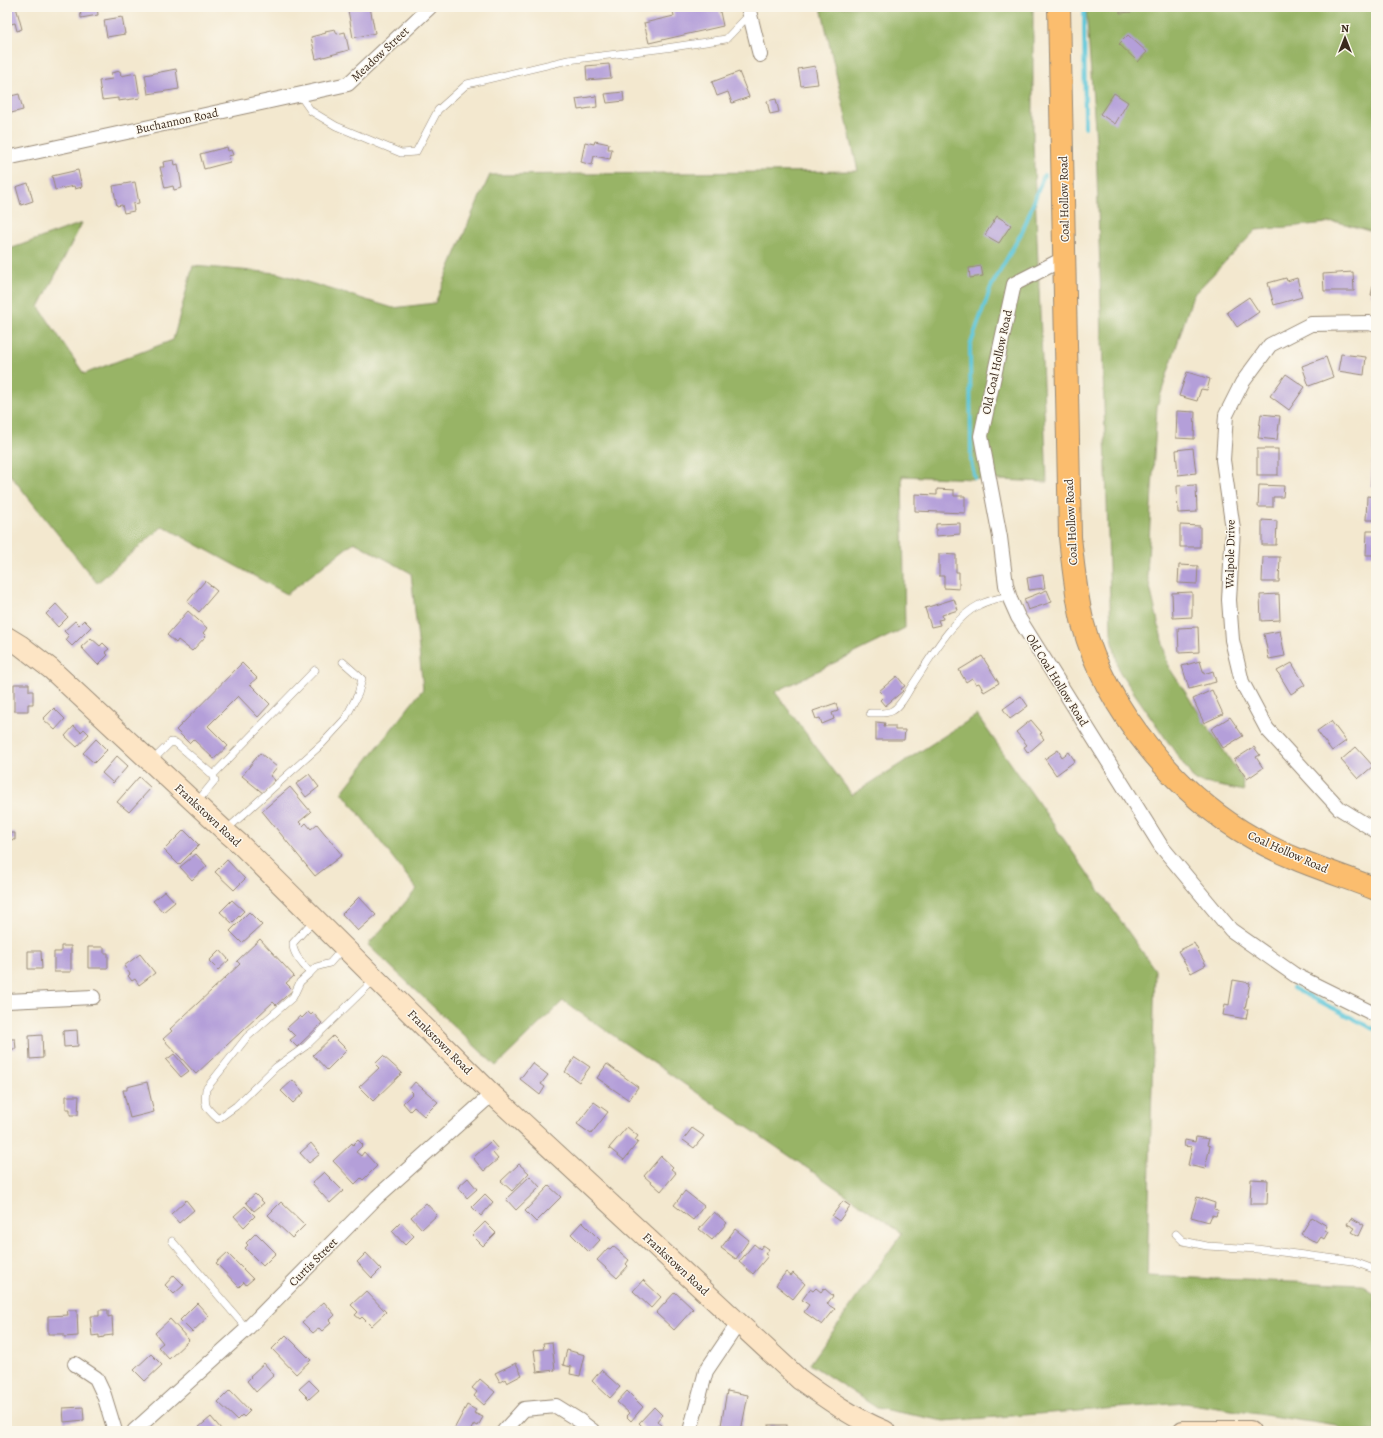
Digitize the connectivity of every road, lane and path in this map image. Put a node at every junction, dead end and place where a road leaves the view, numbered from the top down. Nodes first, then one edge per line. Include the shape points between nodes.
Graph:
1 (430, 7) edge
2 (1059, 7) edge
3 (749, 11) edge
4 (760, 55) dead end
5 (348, 84) joint
6 (299, 94) junction
7 (7, 158) edge
8 (1065, 258) junction
9 (1376, 325) edge
10 (1009, 596) junction
11 (7, 637) edge
12 (342, 662) dead end
13 (315, 670) dead end
14 (870, 713) dead end
15 (151, 762) junction
16 (213, 775) junction
17 (195, 803) junction
18 (225, 831) junction
19 (1376, 831) edge
20 (1376, 889) edge
21 (316, 919) junction
22 (344, 947) junction
23 (310, 973) junction
24 (375, 978) junction
25 (93, 997) dead end
26 (7, 1000) edge
27 (1376, 1015) edge
28 (492, 1094) junction
29 (1176, 1234) dead end
30 (172, 1241) dead end
31 (1376, 1270) edge
32 (739, 1322) junction
33 (246, 1329) junction
34 (75, 1364) dead end
35 (115, 1431) edge
36 (134, 1431) edge
37 (504, 1431) edge
38 (593, 1431) edge
39 (690, 1431) edge
40 (885, 1431) edge
41 (1183, 1431) edge
42 (1250, 1431) edge

1 - 5 street, Meadow Street
2 - 8 main road, Coal Hollow Road
3 - 4 street
3 - 6 lane via 726,39 568,60 467,84 438,110 416,152 400,153 336,126 311,111
5 - 6 street, Buchannon Road
6 - 7 street, Buchannon Road
8 - 10 street, Old Coal Hollow Road via 1014,284 981,436
8 - 20 main road, Coal Hollow Road via 1070,537 1074,579 1083,624 1105,680 1138,733 1162,762 1191,794 1223,819 1253,838 1288,855
9 - 19 street, Walpole Drive via 1311,324 1270,345 1242,383 1226,415 1223,460 1233,529 1229,600 1232,640 1242,682 1267,729 1338,808
10 - 14 lane via 979,605 970,611 944,638 895,709 886,713
10 - 27 street, Old Coal Hollow Road via 1018,617 1161,846 1231,930 1295,975
11 - 15 main road, Frankstown Road via 51,669
12 - 18 lane via 362,679 358,694 345,719 322,744
13 - 16 lane
15 - 16 lane via 171,742 176,743
15 - 17 main road, Frankstown Road
16 - 17 lane via 216,780
17 - 18 main road, Frankstown Road
18 - 21 main road, Frankstown Road
21 - 22 main road, Frankstown Road
21 - 23 lane via 292,946
22 - 23 lane via 330,963 316,967
22 - 24 main road, Frankstown Road
23 - 24 lane via 300,982 294,996 247,1037 206,1089 206,1107 218,1119 236,1106 276,1067 306,1046
24 - 28 main road, Frankstown Road
25 - 26 street
28 - 32 main road, Frankstown Road
28 - 33 street, Curtis Street via 377,1197
29 - 31 lane via 1183,1241 1207,1246 1352,1260
30 - 33 lane
32 - 39 street via 706,1371
32 - 40 main road, Frankstown Road via 799,1379 837,1406
33 - 36 street, Curtis Street
34 - 35 street via 96,1378
37 - 38 street via 524,1409 556,1406
41 - 42 main road

